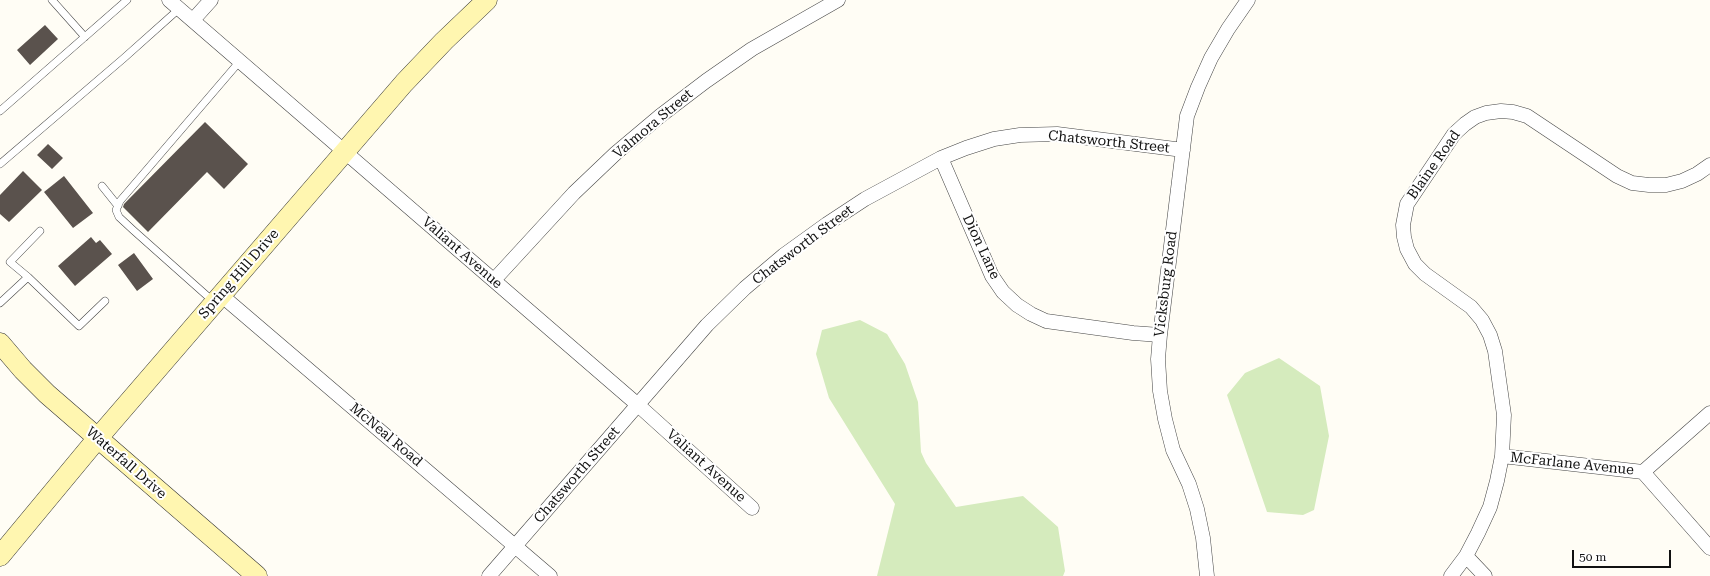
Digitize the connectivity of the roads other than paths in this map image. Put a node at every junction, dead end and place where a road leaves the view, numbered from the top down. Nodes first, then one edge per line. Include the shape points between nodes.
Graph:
1 (52, 0) edge
2 (127, 0) edge
3 (211, 0) edge
4 (487, 0) edge
5 (838, 0) edge
6 (1248, 0) edge
7 (175, 4) edge
8 (193, 20) junction
9 (85, 37) junction
10 (240, 61) junction
11 (0, 110) edge
12 (1183, 150) junction
13 (344, 152) junction
14 (941, 158) junction
15 (0, 164) edge
16 (1710, 165) edge
17 (102, 186) dead end
18 (118, 206) junction
19 (40, 231) dead end
20 (28, 277) junction
21 (494, 280) junction
22 (218, 298) junction
23 (106, 301) dead end
24 (0, 303) edge
25 (1160, 335) junction
26 (0, 344) edge
27 (638, 405) junction
28 (1710, 413) edge
29 (97, 438) junction
30 (1502, 456) junction
31 (1643, 472) junction
32 (752, 508) dead end
33 (515, 546) junction
34 (1710, 548) edge
35 (0, 556) edge
36 (1466, 556) junction
37 (254, 575) edge
38 (489, 576) edge
39 (550, 576) edge
40 (1207, 576) edge
41 (1451, 576) edge
42 (1485, 576) edge

1 - 9 lane
2 - 9 lane
3 - 8 street
4 - 13 main road, Spring Hill Drive via 404,83
5 - 21 street, Valmora Street via 752,49 706,80 660,116 574,193
6 - 12 street, Vicksburg Road via 1217,46 1198,87 1188,116
7 - 8 street, Valiant Avenue
7 - 15 lane via 118,64
8 - 10 street, Valiant Avenue
9 - 11 lane
10 - 13 street, Valiant Avenue
10 - 18 lane
12 - 14 street, Chatsworth Street via 1046,134 994,140
12 - 25 street, Vicksburg Road
13 - 21 street, Valiant Avenue
13 - 22 main road, Spring Hill Drive
14 - 25 street, Dion Lane via 992,276 1003,292 1017,305 1046,321
14 - 27 street, Chatsworth Street via 865,199 784,255 707,325
16 - 30 street, Blaine Road via 1687,179 1666,185 1649,186 1632,182 1617,176 1527,116 1513,112 1486,113 1465,124 1454,134 1407,204 1403,225 1404,237 1415,264 1471,307 1490,334 1495,351 1504,415
17 - 18 lane
18 - 22 lane via 116,210 119,217
19 - 20 lane via 10,262
20 - 23 lane via 79,326
20 - 24 lane
21 - 27 street, Valiant Avenue
22 - 29 main road, Spring Hill Drive
22 - 33 street, McNeal Road
25 - 40 street, Vicksburg Road via 1158,359 1164,419 1173,450 1189,484 1197,510 1204,538
26 - 29 main road, Waterfall Drive via 47,394
27 - 32 street, Valiant Avenue
27 - 33 street, Chatsworth Street
28 - 31 street
29 - 35 main road, Spring Hill Drive
29 - 37 main road, Waterfall Drive
30 - 31 street, McFarlane Avenue
30 - 36 street, Blaine Road via 1490,506
31 - 34 street
33 - 38 street, Chatsworth Street
33 - 39 street, McNeal Road
36 - 41 street, Blaine Road
36 - 42 street

